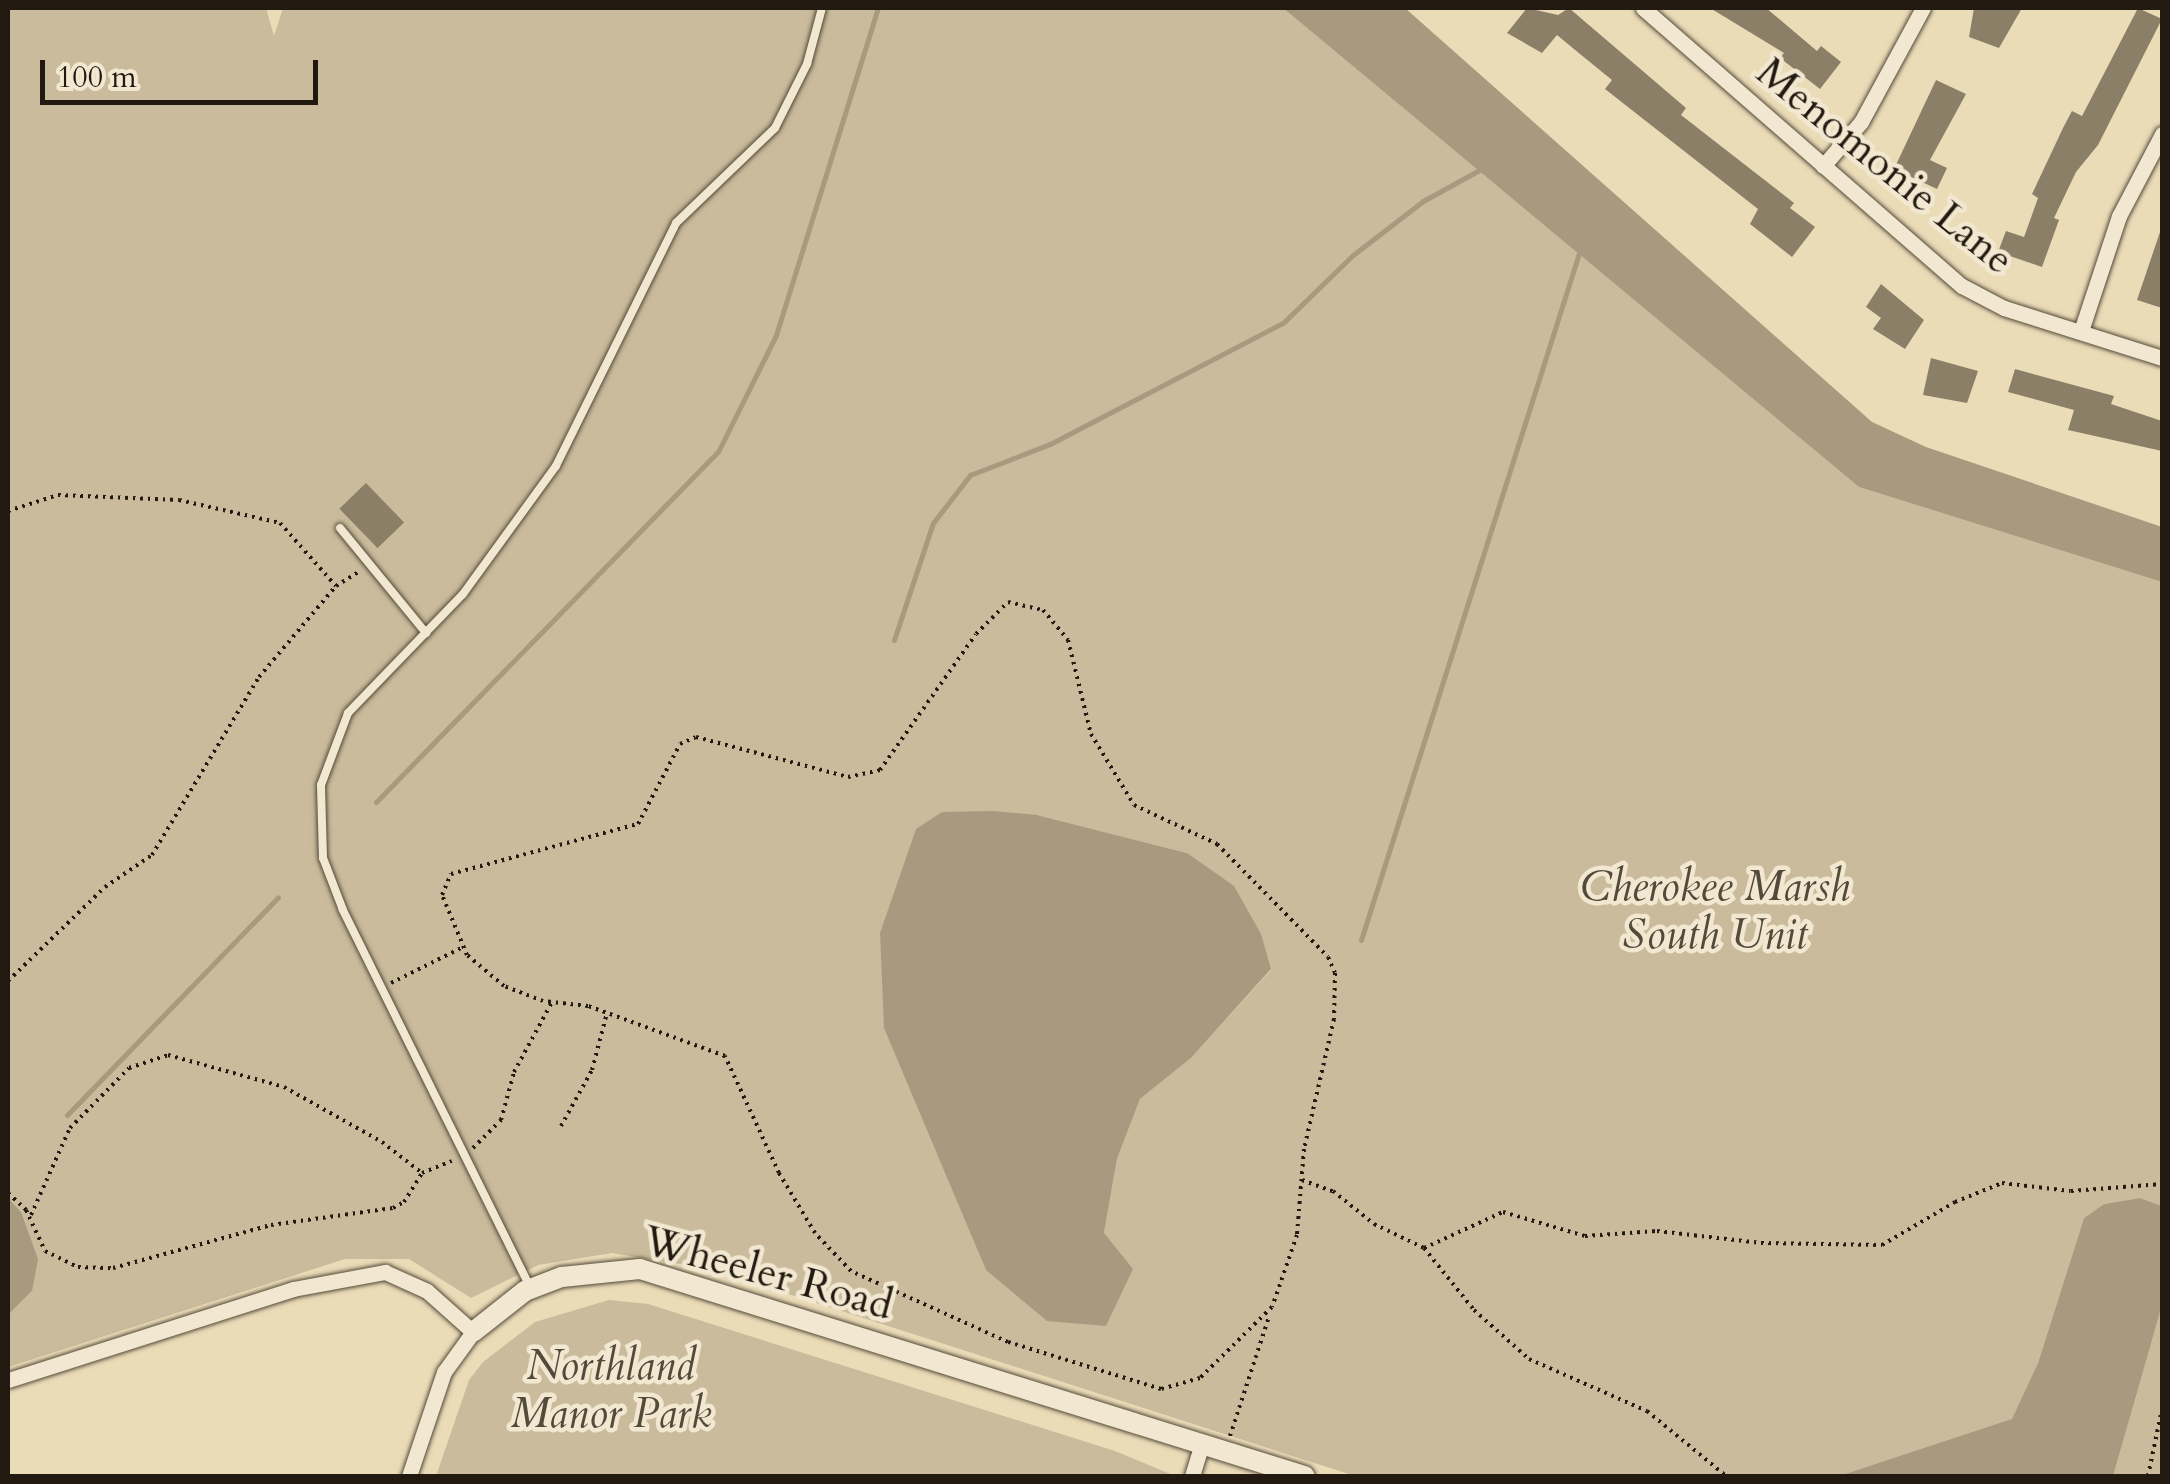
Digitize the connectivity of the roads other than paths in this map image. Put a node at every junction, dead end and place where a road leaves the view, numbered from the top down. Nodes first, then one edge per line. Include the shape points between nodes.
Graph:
1 (822, 8) edge
2 (1642, 8) edge
3 (1923, 8) edge
4 (2162, 134) edge
5 (1823, 166) junction
6 (2080, 331) junction
7 (2162, 358) edge
8 (340, 528) dead end
9 (426, 632) junction
10 (530, 1289) junction
11 (473, 1332) junction
12 (8, 1380) edge
13 (1202, 1444) junction
14 (1252, 1469) edge
15 (408, 1476) edge
16 (1192, 1476) edge
17 (1304, 1476) edge

1 - 9 lane via 807,64 775,128 676,223 556,466 463,594
2 - 5 street, Menomonie Lane
3 - 5 street via 1861,122
4 - 6 street via 2118,216
5 - 6 street, Menomonie Lane via 1962,286 2004,308
6 - 7 street, Menomonie Lane
8 - 9 lane
9 - 10 lane via 348,714 321,786 323,858
10 - 11 street, Wheeler Road
10 - 13 street, Wheeler Road via 602,1269 682,1278
11 - 12 street via 414,1282 368,1271
11 - 15 street via 444,1372
13 - 14 street, Wheeler Road
13 - 16 street
14 - 17 street, Wheeler Road

